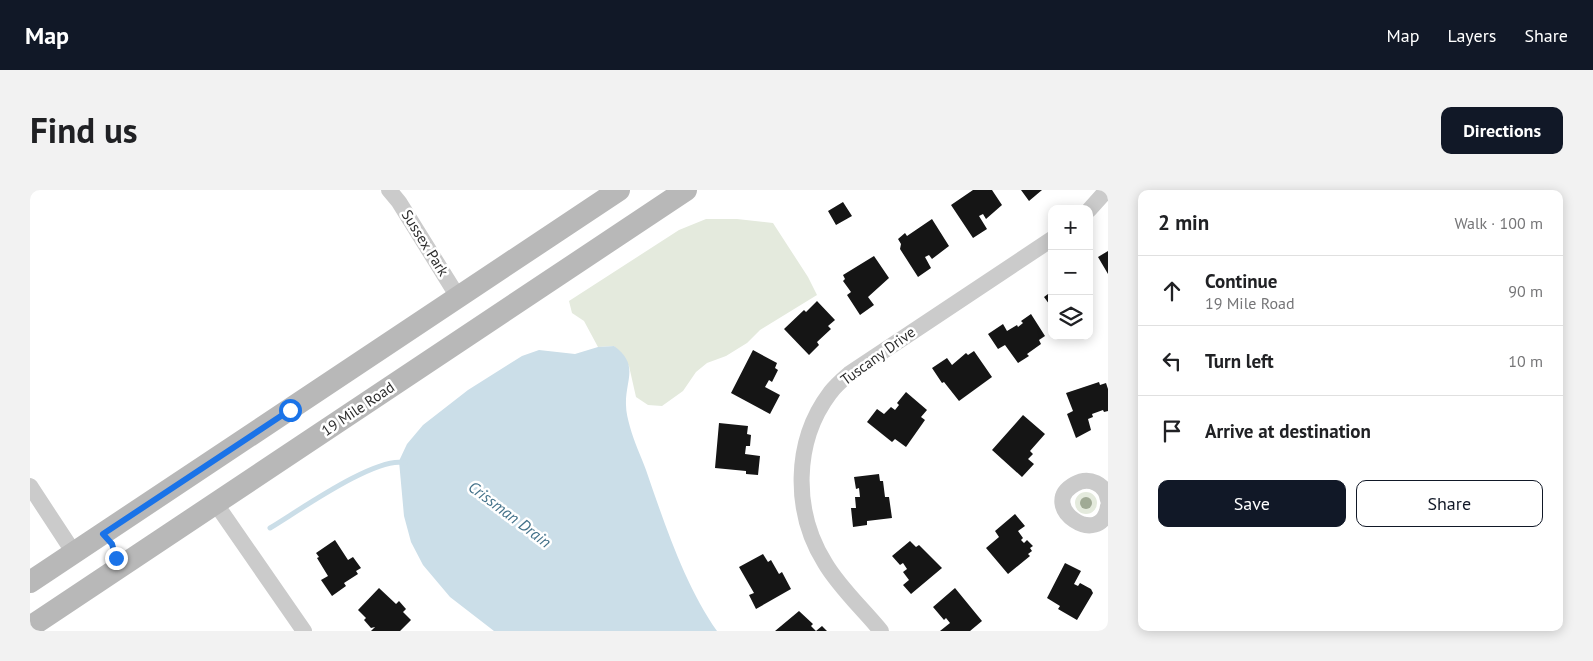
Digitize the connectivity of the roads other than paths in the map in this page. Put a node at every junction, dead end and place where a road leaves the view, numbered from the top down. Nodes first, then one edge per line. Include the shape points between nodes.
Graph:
1 (389, 190) edge
2 (619, 190) edge
3 (686, 190) edge
4 (1107, 190) edge
5 (1093, 206) edge
6 (1048, 242) edge
7 (521, 256) junction
8 (528, 296) junction
9 (458, 297) junction
10 (195, 474) junction
11 (30, 486) edge
12 (1107, 493) edge
13 (209, 509) junction
14 (1107, 512) edge
15 (103, 534) junction
16 (74, 553) junction
17 (109, 574) junction
18 (30, 582) edge
19 (30, 627) edge
20 (304, 631) edge
21 (881, 631) edge

1 - 9 street, Sussex Park
2 - 7 main road
3 - 8 main road, 19 Mile Road
4 - 5 street
6 - 21 street, Tuscany Drive via 849,374 830,392 819,410 806,442 802,470 802,500 808,524 826,565
7 - 8 main road via 531,264 535,273
7 - 9 main road
8 - 13 main road, 19 Mile Road
9 - 10 main road
10 - 13 main road via 187,490 188,499 191,505
10 - 15 main road
11 - 16 street
12 - 14 street via 1092,481 1077,482 1066,492 1064,499 1066,514 1077,524 1092,524
13 - 17 main road, 19 Mile Road
13 - 20 street
15 - 16 main road
15 - 17 main road via 115,551
16 - 18 main road
17 - 19 main road, 19 Mile Road

